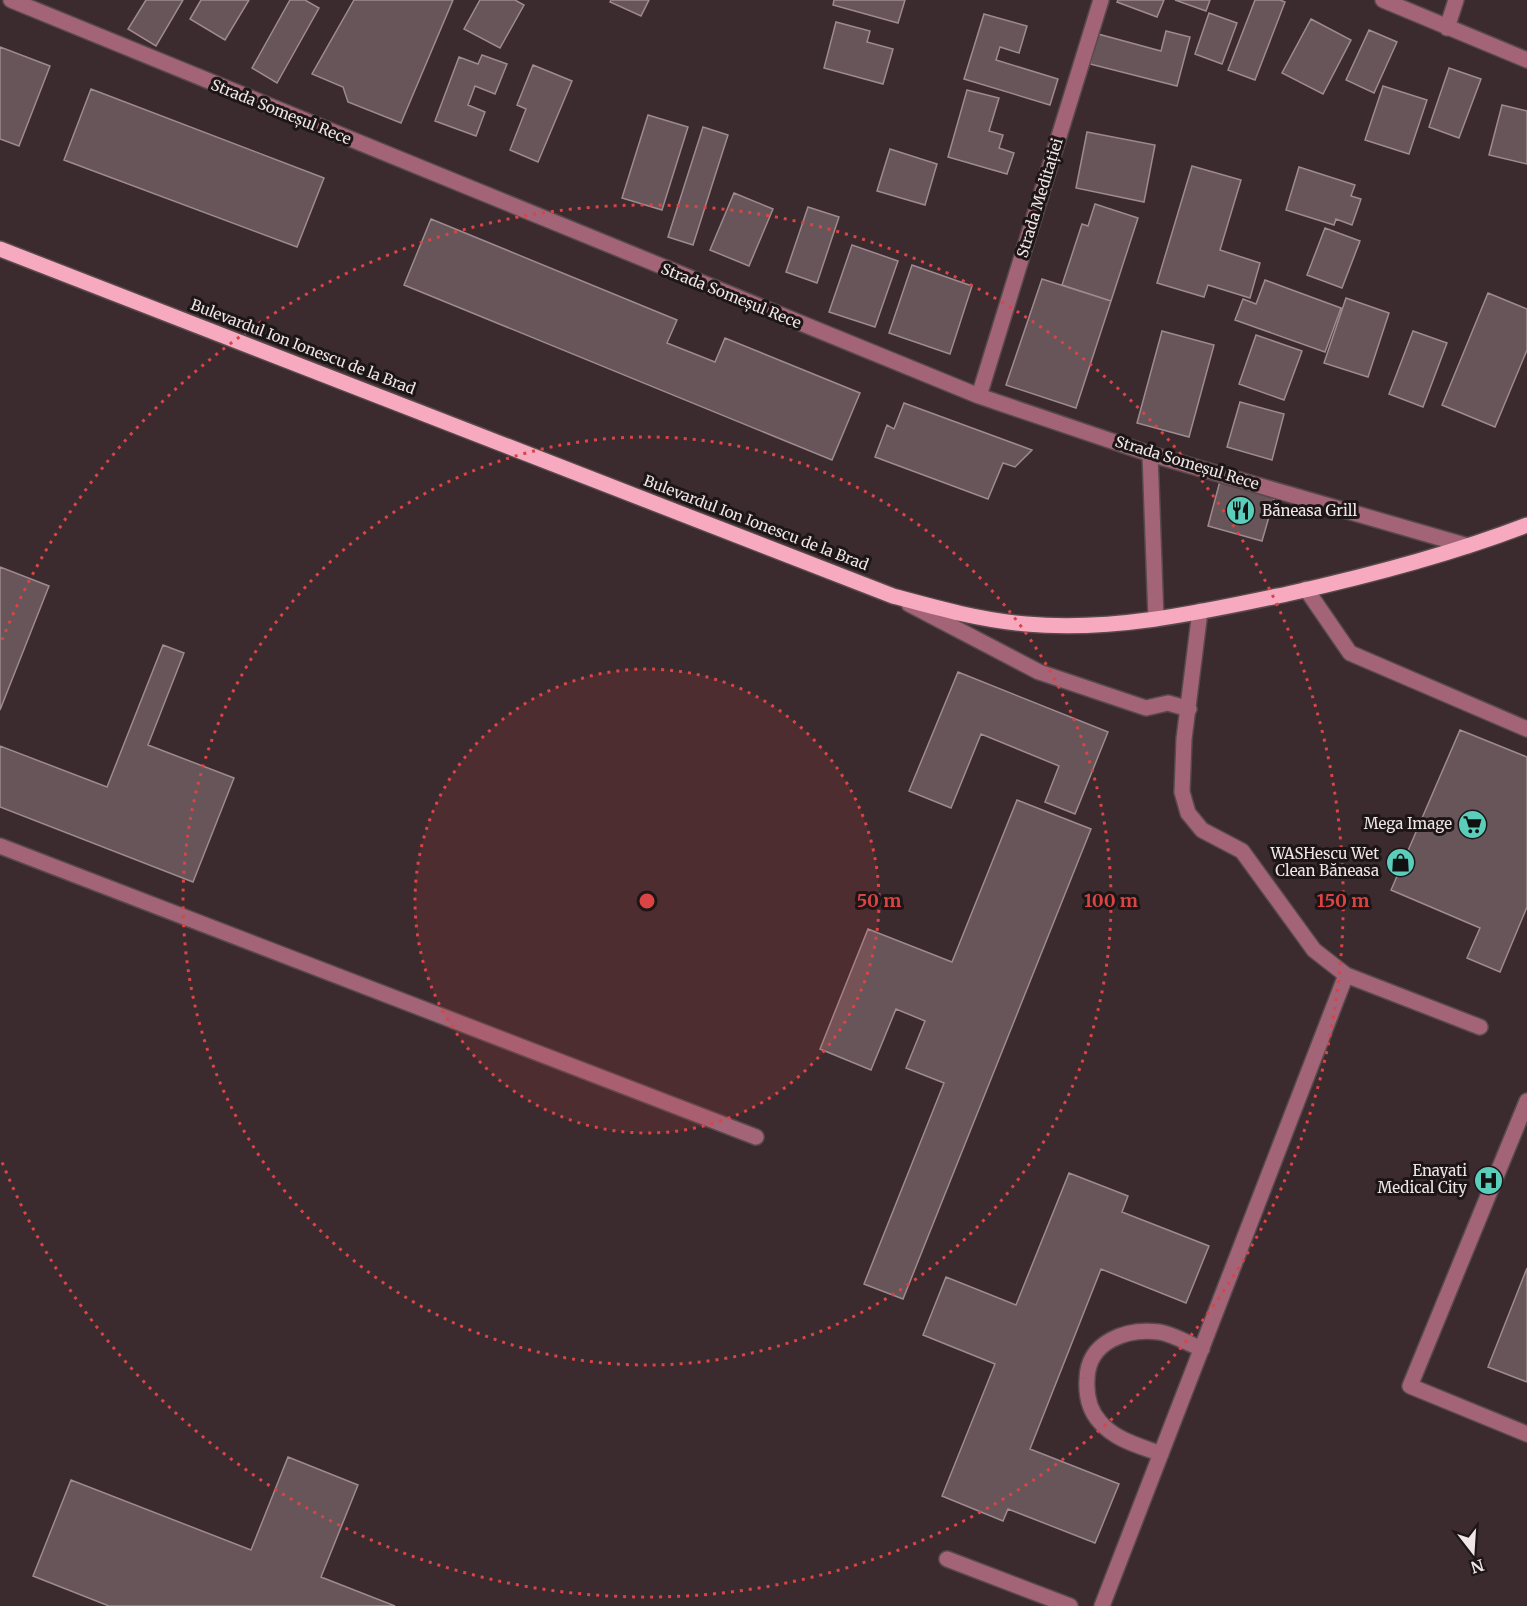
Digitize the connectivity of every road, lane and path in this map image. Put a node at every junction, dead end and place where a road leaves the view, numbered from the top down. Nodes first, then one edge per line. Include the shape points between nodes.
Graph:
1 (10, 0) edge
2 (1101, 0) edge
3 (1383, 0) edge
4 (1456, 0) edge
5 (1447, 28) junction
6 (1527, 60) edge
7 (0, 249) edge
8 (979, 396) junction
9 (1150, 454) junction
10 (1522, 531) edge
11 (1468, 546) junction
12 (1306, 589) junction
13 (893, 596) junction
14 (1200, 611) junction
15 (1156, 619) junction
16 (1188, 709) junction
17 (1527, 729) edge
18 (0, 846) edge
19 (1346, 975) junction
20 (1480, 1027) dead end
21 (1527, 1101) edge
22 (756, 1137) dead end
23 (1202, 1349) junction
24 (1527, 1434) edge
25 (1161, 1454) junction
26 (947, 1559) dead end
27 (1070, 1606) edge
28 (1102, 1606) edge

1 - 8 street, Strada Someșul Rece
2 - 8 street, Strada Meditației
3 - 5 street
4 - 5 street
5 - 6 street
7 - 13 main road, Bulevardul Ion Ionescu de la Brad
8 - 9 street, Strada Someșul Rece
9 - 11 street, Strada Someșul Rece
9 - 15 street
10 - 11 main road, Bulevardul Ion Ionescu de la Brad
11 - 12 main road, Bulevardul Ion Ionescu de la Brad
12 - 14 main road, Bulevardul Ion Ionescu de la Brad
12 - 17 street via 1350,653
13 - 15 main road, Bulevardul Ion Ionescu de la Brad via 962,615 1027,624 1070,626
13 - 16 street via 1040,672 1146,708 1168,703
14 - 15 main road, Bulevardul Ion Ionescu de la Brad
14 - 16 street
16 - 19 street via 1182,792 1188,813 1202,830 1242,851 1314,950
18 - 22 street
19 - 20 street
19 - 23 street
21 - 24 street via 1410,1386
23 - 25 street
23 - 25 street via 1161,1332 1116,1336 1094,1355 1087,1372 1090,1407 1100,1422 1118,1437
25 - 28 street
26 - 27 street

